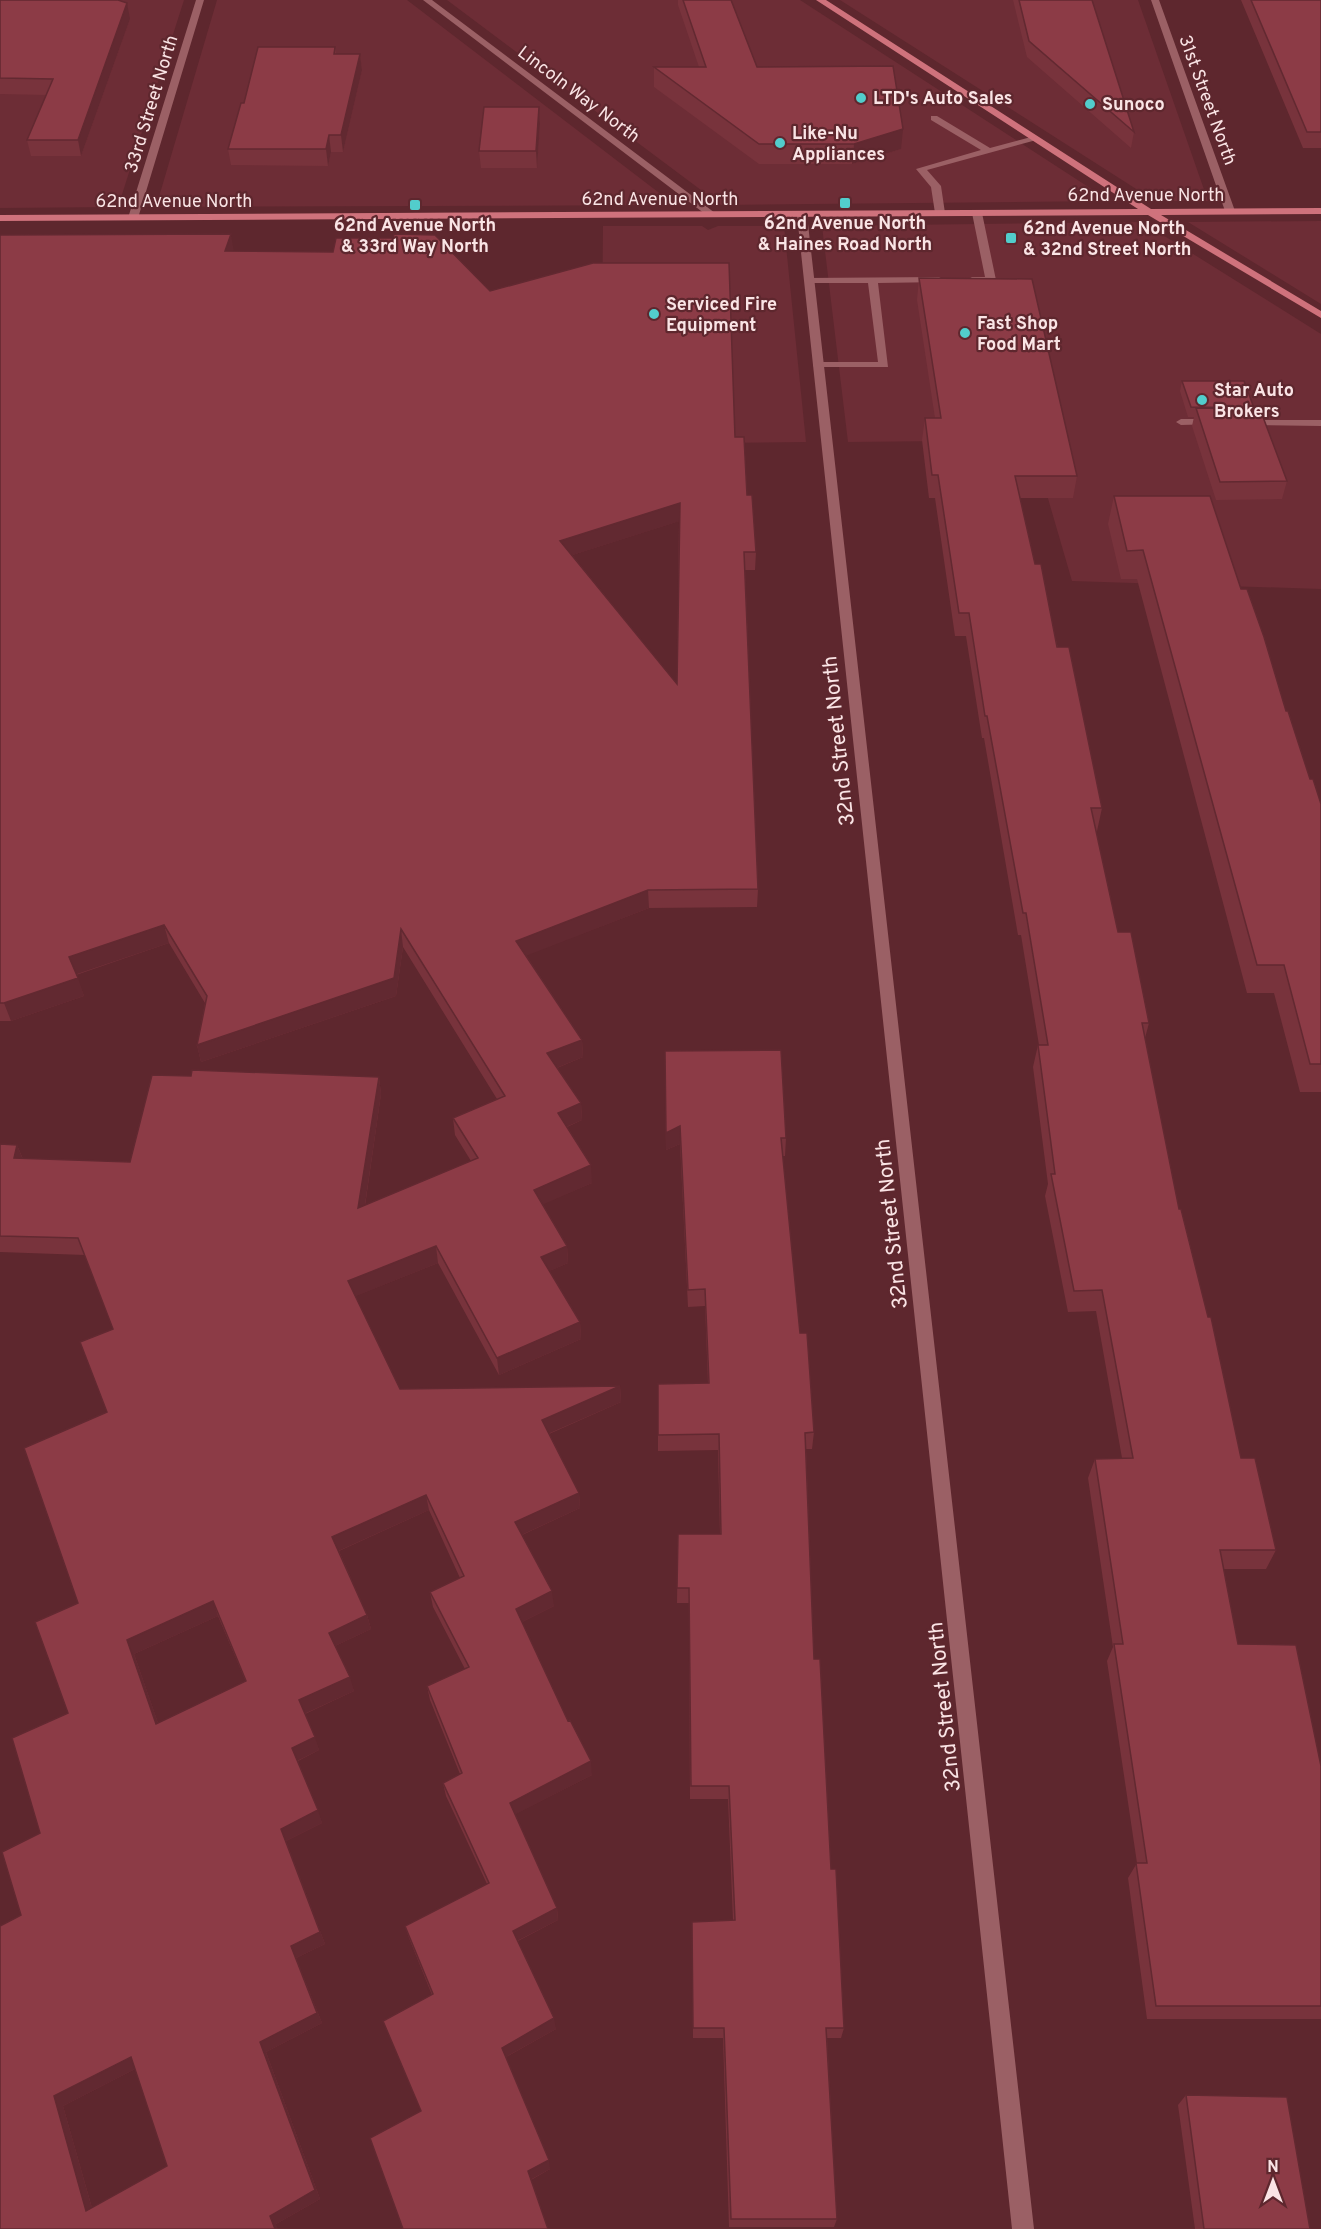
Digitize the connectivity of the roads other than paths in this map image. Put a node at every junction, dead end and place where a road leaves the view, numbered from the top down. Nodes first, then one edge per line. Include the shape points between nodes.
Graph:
1 (201, 0) edge
2 (427, 0) edge
3 (820, 0) edge
4 (1155, 0) edge
5 (934, 118) dead end
6 (1035, 139) junction
7 (988, 151) junction
8 (1148, 211) junction
9 (1230, 211) junction
10 (1321, 211) edge
11 (940, 213) junction
12 (977, 213) junction
13 (712, 215) junction
14 (802, 215) junction
15 (0, 218) edge
16 (134, 218) junction
17 (809, 280) junction
18 (873, 280) junction
19 (1321, 315) edge
20 (818, 365) junction
21 (1181, 422) dead end
22 (1321, 423) edge
23 (1023, 2229) edge

1 - 16 street, 33rd Street North
2 - 13 street, Lincoln Way North
3 - 6 street
4 - 9 street, 31st Street North
5 - 7 street
6 - 7 street
6 - 8 street
7 - 11 street via 921,169 936,186
8 - 9 street, 62nd Avenue North
8 - 12 street, 62nd Avenue North
8 - 19 street
9 - 10 street, 62nd Avenue North
11 - 12 street, 62nd Avenue North
11 - 14 street, 62nd Avenue North
12 - 18 street via 991,280
13 - 14 street, 62nd Avenue North
13 - 16 street, 62nd Avenue North
14 - 17 street, 32nd Street North
15 - 16 street, 62nd Avenue North
17 - 18 street
17 - 20 street, 32nd Street North
18 - 20 street via 884,365
20 - 23 street, 32nd Street North
21 - 22 street

